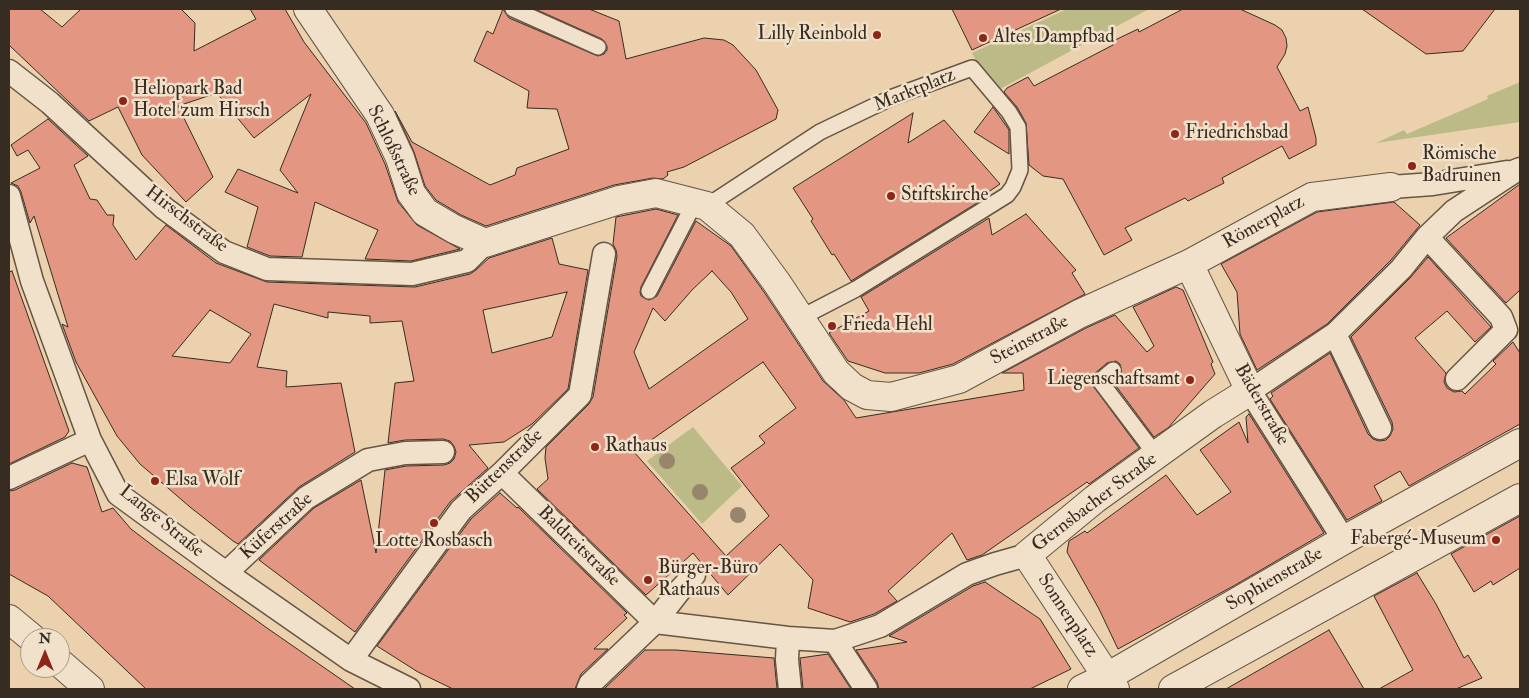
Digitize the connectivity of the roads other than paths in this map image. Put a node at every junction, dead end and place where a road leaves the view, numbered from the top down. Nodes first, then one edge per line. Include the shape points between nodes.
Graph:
1 (308, 9) edge
2 (513, 9) edge
3 (598, 47) dead end
4 (9, 71) edge
5 (1518, 170) edge
6 (1433, 184) junction
7 (1391, 187) joint
8 (10, 202) edge
9 (701, 204) junction
10 (1454, 211) junction
11 (1427, 237) junction
12 (478, 240) junction
13 (604, 254) dead end
14 (1189, 264) junction
15 (649, 291) dead end
16 (800, 318) junction
17 (1335, 334) junction
18 (1113, 370) dead end
19 (1458, 379) dead end
20 (1250, 391) junction
21 (1380, 428) dead end
22 (90, 440) junction
23 (1520, 443) edge
24 (443, 452) dead end
25 (1156, 455) junction
26 (502, 473) junction
27 (9, 478) edge
28 (1520, 498) edge
29 (1344, 540) junction
30 (1027, 555) junction
31 (226, 573) junction
32 (694, 576) dead end
33 (9, 619) edge
34 (655, 622) junction
35 (20, 628) edge
36 (788, 638) junction
37 (835, 641) junction
38 (351, 660) junction
39 (70, 672) edge
40 (1111, 683) edge
41 (90, 689) edge
42 (409, 689) edge
43 (588, 689) edge
44 (790, 689) edge
45 (866, 689) edge
46 (1082, 689) edge
47 (1173, 689) edge

1 - 12 street, Schloßstraße via 380,115 400,158 411,193 425,212
2 - 3 lane
4 - 12 street, Hirschstraße via 50,103 164,208 224,252 267,269 412,274 467,261
5 - 6 street, Römerplatz
5 - 10 street, Gernsbacher Straße
6 - 7 street, Römerplatz
6 - 10 street
7 - 14 street, Römerplatz via 1312,197
8 - 22 street, Lange Straße via 32,281
9 - 12 street via 656,194 619,200
9 - 15 lane
9 - 16 street via 742,234
9 - 16 lane, Marktplatz via 820,132 893,97 972,68 1018,127 1020,170 1013,187 1007,195 856,289
10 - 11 street, Gernsbacher Straße
11 - 17 street, Gernsbacher Straße via 1401,269
11 - 19 street via 1501,317 1506,330
13 - 26 street, Büttenstraße via 580,395
14 - 16 street, Steinstraße via 1079,314 959,379 891,397 867,395 852,388 836,372
14 - 20 street, Bäderstraße
17 - 20 street, Gernsbacher Straße
17 - 21 street
18 - 25 lane via 1100,381
20 - 25 street, Gernsbacher Straße
20 - 29 street, Bäderstraße
22 - 27 street
22 - 31 street, Lange Straße via 118,494
23 - 29 street, Sophienstraße
24 - 31 street, Küferstraße via 405,453 368,460 306,498
25 - 30 street, Gernsbacher Straße via 1095,499
26 - 34 street, Baldreitstraße
26 - 38 street, Büttenstraße via 461,510
28 - 47 street
29 - 40 street, Sophienstraße
30 - 37 street, Gernsbacher Straße via 967,574 880,626
30 - 40 street, Sonnenplatz
31 - 38 street, Lange Straße
32 - 34 street
33 - 35 street
34 - 36 street, Gernsbacher Straße
34 - 43 street
36 - 37 street, Gernsbacher Straße
36 - 44 street
37 - 45 street
38 - 42 street, Lange Straße
39 - 41 street
40 - 46 street, Sophienstraße

